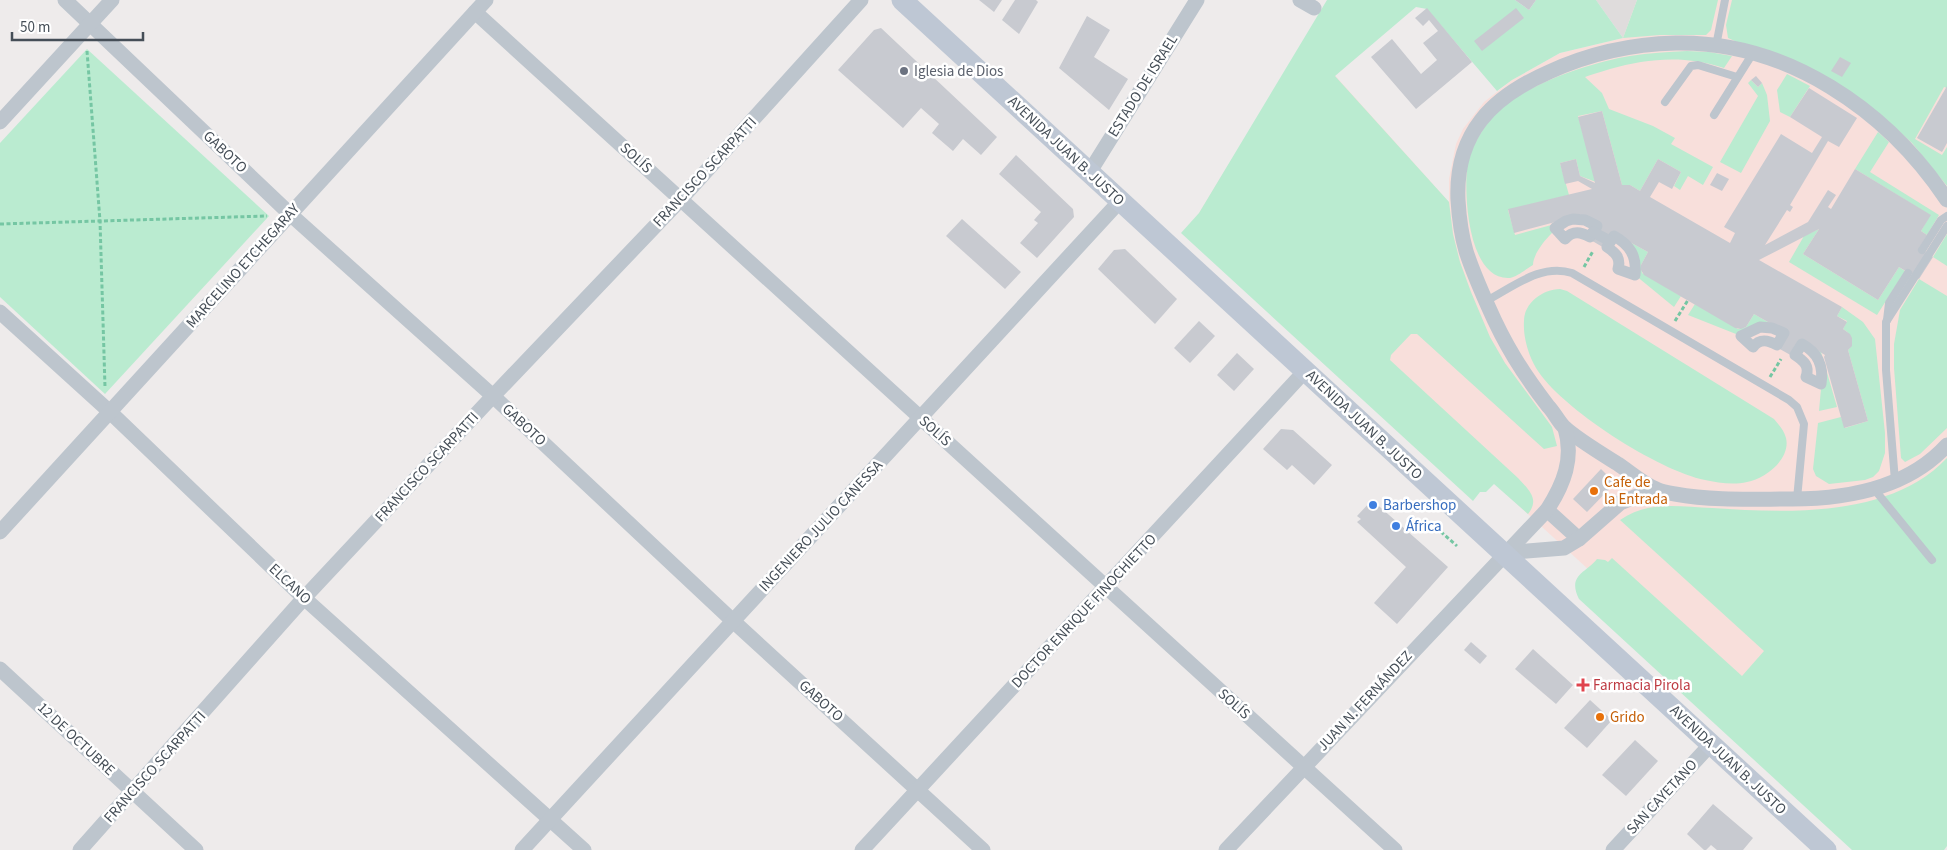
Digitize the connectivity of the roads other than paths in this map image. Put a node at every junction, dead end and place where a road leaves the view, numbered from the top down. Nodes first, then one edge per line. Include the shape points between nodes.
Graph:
1 (65, 0) edge
2 (112, 0) edge
3 (486, 0) edge
4 (861, 0) edge
5 (902, 0) edge
6 (1197, 0) edge
7 (1300, 0) edge
8 (1725, 0) edge
9 (1314, 8) dead end
10 (475, 12) junction
11 (90, 24) junction
12 (1716, 46) junction
13 (1753, 54) junction
14 (1737, 77) junction
15 (1665, 102) dead end
16 (1714, 115) dead end
17 (0, 122) edge
18 (1089, 173) junction
19 (680, 199) junction
20 (1947, 200) edge
21 (1120, 201) junction
22 (290, 214) junction
23 (1947, 216) edge
24 (1947, 226) edge
25 (1560, 233) dead end
26 (1922, 250) dead end
27 (1626, 272) dead end
28 (1908, 273) dead end
29 (1486, 301) junction
30 (0, 312) edge
31 (1886, 322) junction
32 (1747, 341) dead end
33 (1306, 371) junction
34 (1813, 380) dead end
35 (493, 396) junction
36 (110, 412) junction
37 (920, 418) junction
38 (1565, 428) junction
39 (1947, 445) edge
40 (1894, 481) junction
41 (1874, 489) junction
42 (1658, 491) junction
43 (1797, 499) junction
44 (1547, 510) junction
45 (0, 532) edge
46 (1579, 539) junction
47 (1504, 553) junction
48 (1932, 560) dead end
49 (1106, 587) junction
50 (304, 598) junction
51 (733, 621) junction
52 (0, 668) edge
53 (1711, 744) junction
54 (1303, 766) junction
55 (918, 790) junction
56 (133, 792) junction
57 (551, 818) junction
58 (80, 850) edge
59 (196, 850) edge
60 (522, 850) edge
61 (584, 850) edge
62 (862, 850) edge
63 (984, 850) edge
64 (1226, 850) edge
65 (1395, 850) edge
66 (1613, 850) edge
67 (1826, 850) edge

1 - 11 street, GABOTO
2 - 11 street
3 - 10 street, MARCELINO ETCHEGARAY
4 - 19 street, FRANCISCO SCARPATTI
5 - 18 main road, AVENIDA JUAN B. JUSTO
6 - 18 street, ESTADO DE ISRAEL
7 - 9 street
8 - 12 lane
10 - 19 street, SOLÍS
10 - 22 street, MARCELINO ETCHEGARAY
11 - 17 street
11 - 22 street, GABOTO
12 - 13 street
12 - 29 street via 1676,43 1635,47 1581,60 1535,78 1490,109 1467,142 1460,163 1458,188 1461,232
13 - 14 lane
13 - 20 street via 1811,76 1877,120 1909,152
14 - 15 lane via 1698,65 1691,66
14 - 16 lane
18 - 21 main road, AVENIDA JUAN B. JUSTO
19 - 35 street, FRANCISCO SCARPATTI
19 - 37 street, SOLÍS
21 - 33 main road, AVENIDA JUAN B. JUSTO
21 - 37 street, INGENIERO JULIO CANESSA
22 - 35 street, GABOTO
22 - 36 street, MARCELINO ETCHEGARAY
23 - 26 lane
24 - 31 lane
25 - 27 street, bridge via 1567,227 1584,226 1610,242 1607,247 1618,255 1618,269
28 - 31 lane via 1889,303
29 - 38 street via 1518,366
29 - 43 lane via 1537,274 1564,270 1789,400 1797,408 1804,424
30 - 36 street, ELCANO
31 - 40 lane
32 - 34 street via 1753,347 1765,340 1777,345 1781,339 1798,349 1812,362
33 - 47 main road, AVENIDA JUAN B. JUSTO
33 - 49 street, DOCTOR ENRIQUE FINOCHIETTO
35 - 50 street, FRANCISCO SCARPATTI
35 - 51 street, GABOTO
36 - 45 street, MARCELINO ETCHEGARAY
36 - 50 street, ELCANO
37 - 49 street, SOLÍS
37 - 51 street, INGENIERO JULIO CANESSA
38 - 42 street
38 - 44 street, JUAN N. FERNÁNDEZ via 1569,450 1565,474 1560,490
39 - 40 street via 1931,461
40 - 41 street
41 - 43 street via 1842,496
41 - 48 lane
42 - 43 street via 1689,496
42 - 46 street via 1620,504
44 - 46 street
44 - 47 street, JUAN N. FERNÁNDEZ
46 - 47 street via 1564,548
47 - 53 main road, AVENIDA JUAN B. JUSTO
47 - 54 street, JUAN N. FERNÁNDEZ
49 - 54 street, SOLÍS
49 - 55 street, DOCTOR ENRIQUE FINOCHIETTO
50 - 56 street, FRANCISCO SCARPATTI
50 - 57 street, ELCANO
51 - 55 street, GABOTO
51 - 57 street, INGENIERO JULIO CANESSA
52 - 56 street, 12 DE OCTUBRE
53 - 66 street, SAN CAYETANO
53 - 67 main road, AVENIDA JUAN B. JUSTO
54 - 64 street, JUAN N. FERNÁNDEZ
54 - 65 street, SOLÍS
55 - 62 street, DOCTOR ENRIQUE FINOCHIETTO
55 - 63 street, GABOTO
56 - 58 street, FRANCISCO SCARPATTI
56 - 59 street, 12 DE OCTUBRE
57 - 60 street, INGENIERO JULIO CANESSA
57 - 61 street, ELCANO

